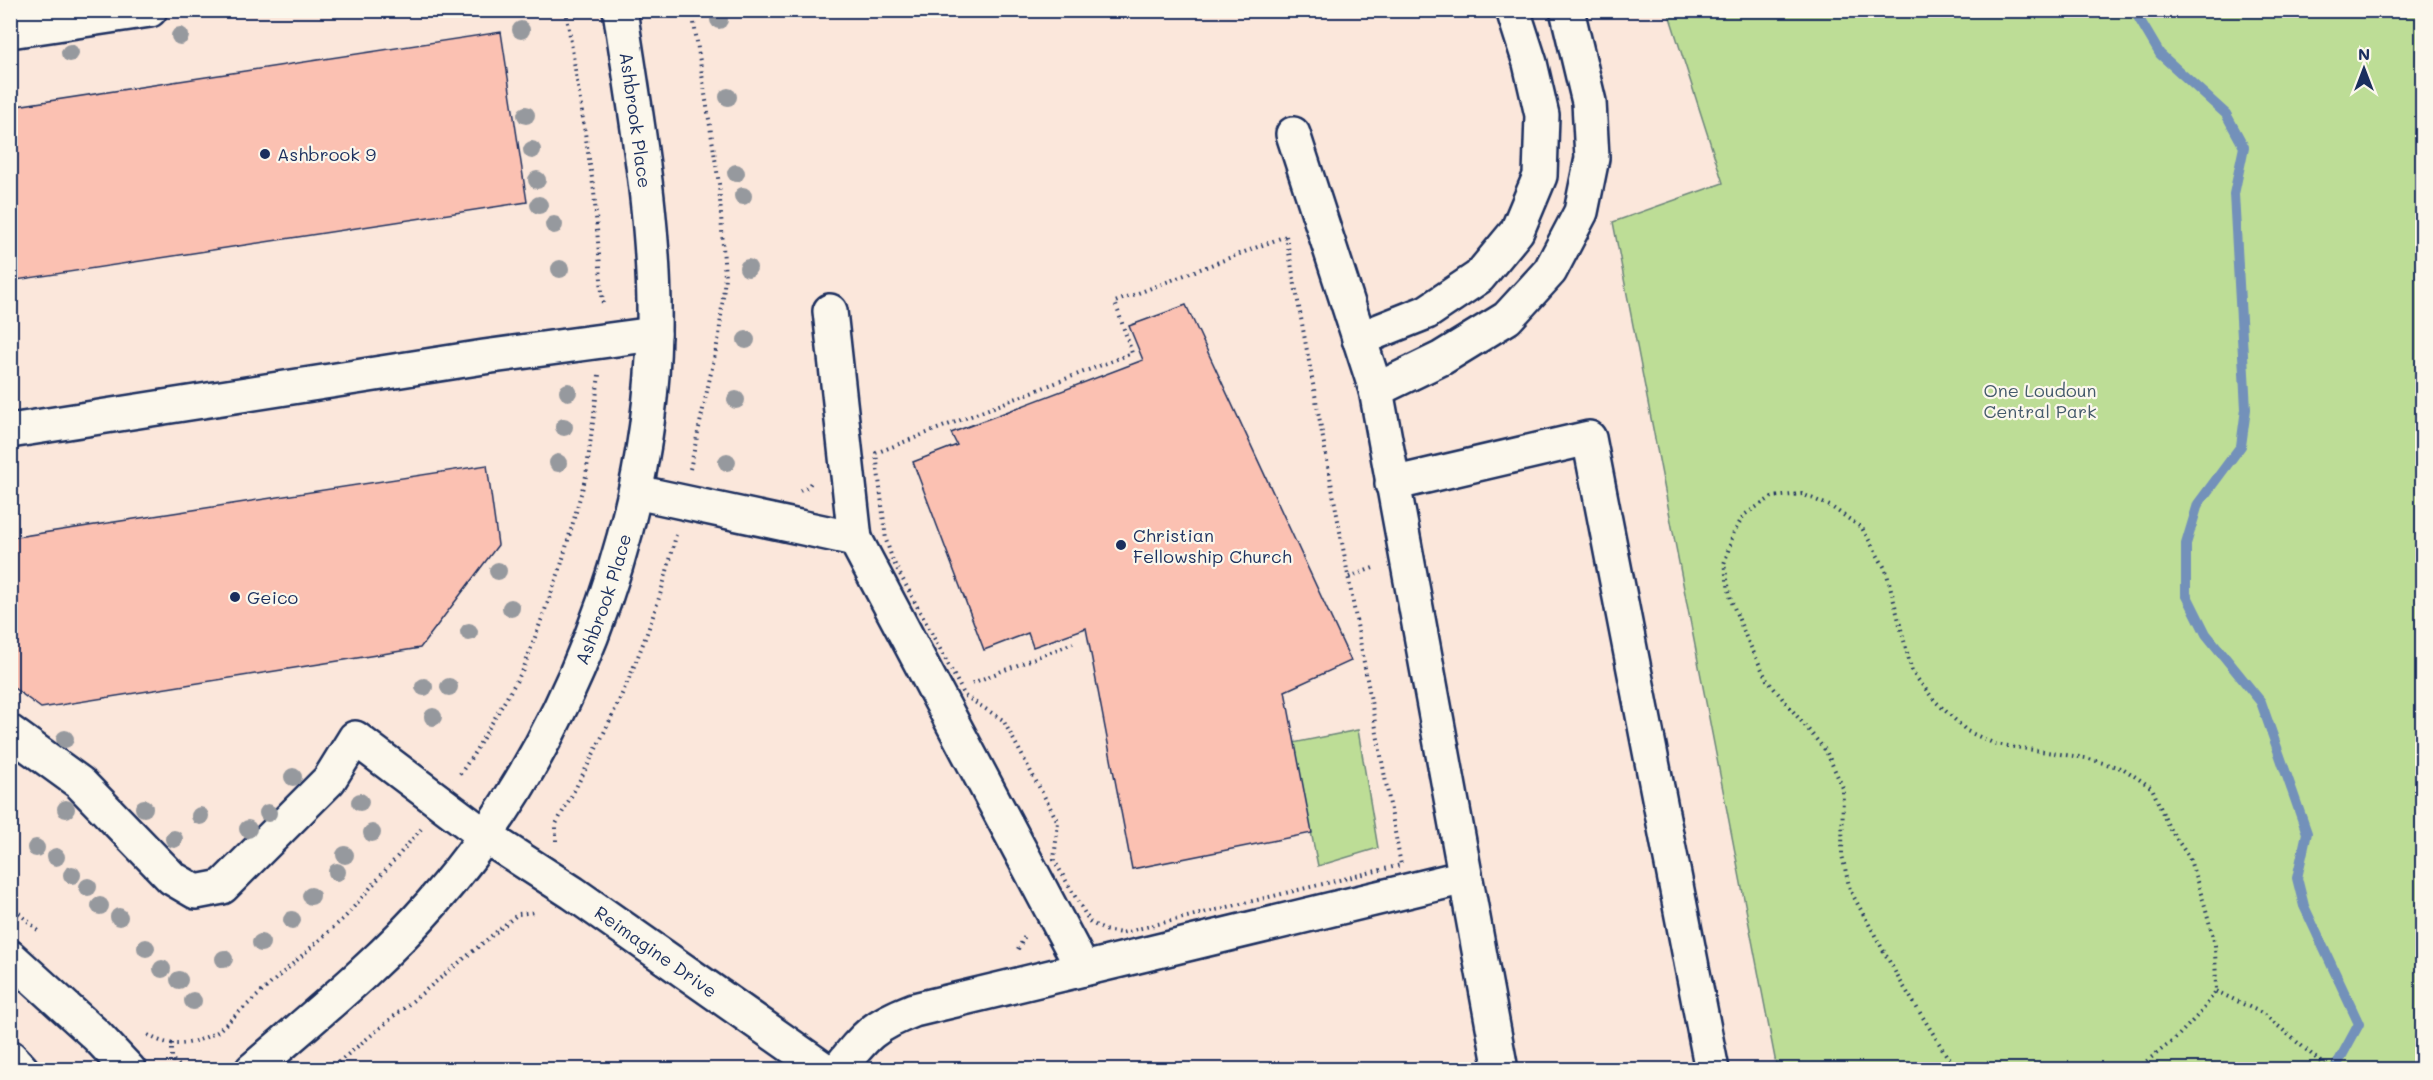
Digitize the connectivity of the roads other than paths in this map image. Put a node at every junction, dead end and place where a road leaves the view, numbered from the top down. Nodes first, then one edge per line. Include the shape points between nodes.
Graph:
1 (150, 10) edge
2 (620, 10) edge
3 (1513, 10) edge
4 (1568, 10) edge
5 (114, 13) edge
6 (10, 31) edge
7 (1293, 134) dead end
8 (830, 312) dead end
9 (654, 334) junction
10 (1359, 339) junction
11 (1376, 390) junction
12 (10, 431) edge
13 (1392, 484) junction
14 (636, 492) junction
15 (855, 539) junction
16 (10, 732) edge
17 (485, 836) junction
18 (1465, 877) junction
19 (10, 957) edge
20 (1083, 969) junction
21 (10, 1057) edge
22 (22, 1070) edge
23 (129, 1070) edge
24 (252, 1070) edge
25 (825, 1070) edge
26 (838, 1070) edge
27 (1501, 1070) edge
28 (1712, 1070) edge

1 - 5 street
2 - 9 street, Ashbrook Place via 650,224
3 - 10 street via 1542,115 1540,176 1517,231 1479,277 1427,312
4 - 11 street via 1589,113 1592,158 1581,212 1550,271 1507,318 1442,358
5 - 6 street
7 - 10 street
8 - 15 street via 862,454
9 - 12 street
9 - 14 street, Ashbrook Place
10 - 11 street
11 - 13 street
13 - 18 street
13 - 28 street via 1590,438
14 - 15 street
14 - 17 street, Ashbrook Place via 608,592 573,679 547,734
15 - 20 street via 1057,893
16 - 17 street, Reimagine Drive via 80,783 172,878 196,892 222,887 329,780 355,738
17 - 24 street, Ashbrook Place via 433,902 382,956
17 - 25 street, Reimagine Drive
18 - 20 street
18 - 27 street
19 - 23 street
20 - 26 street via 887,1021 865,1036
21 - 22 street

